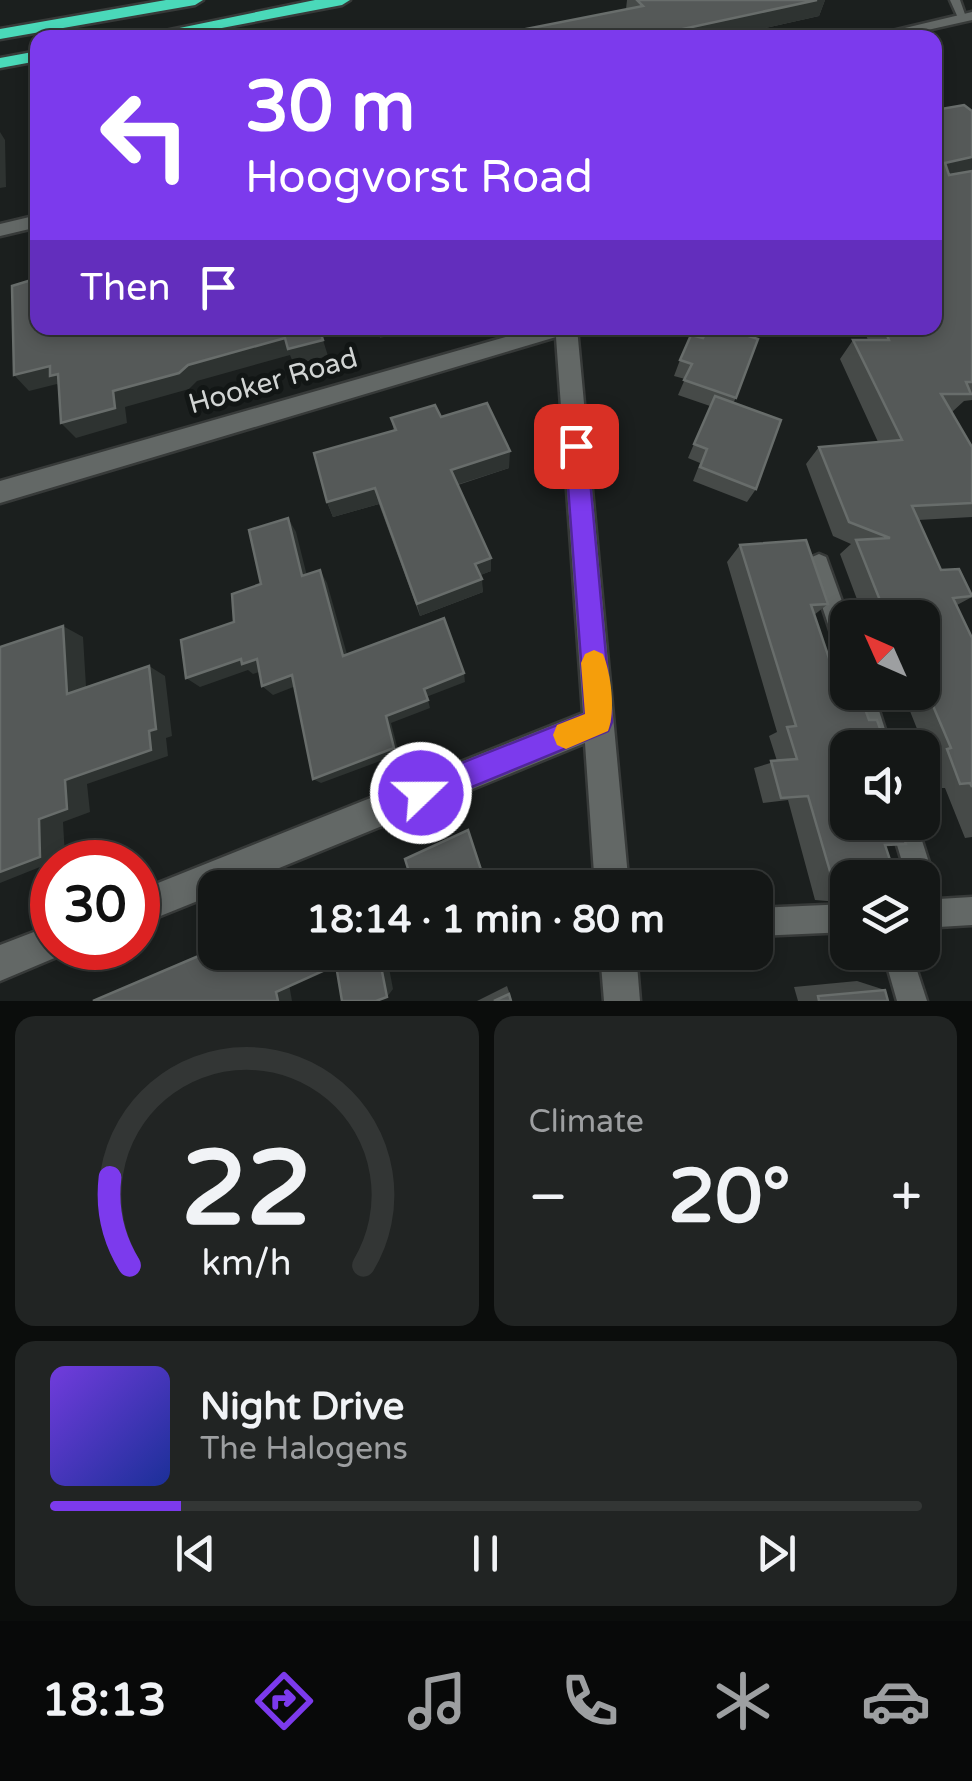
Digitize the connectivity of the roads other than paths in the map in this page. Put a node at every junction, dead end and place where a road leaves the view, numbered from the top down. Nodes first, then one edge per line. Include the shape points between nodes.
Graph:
1 (194, 0) edge
2 (342, 0) edge
3 (954, 0) edge
4 (968, 17) edge
5 (182, 30) edge
6 (907, 30) edge
7 (0, 34) edge
8 (30, 58) edge
9 (0, 64) edge
10 (30, 223) edge
11 (0, 230) edge
12 (540, 335) edge
13 (565, 335) edge
14 (0, 492) edge
15 (819, 564) edge
16 (831, 600) edge
17 (599, 722) junction
18 (611, 870) edge
19 (160, 899) edge
20 (972, 911) edge
21 (940, 913) edge
22 (830, 919) edge
23 (773, 921) edge
24 (30, 951) edge
25 (0, 963) edge
26 (619, 970) edge
27 (902, 970) edge
28 (622, 1001) edge
29 (912, 1001) edge

1 - 7 highway
2 - 5 highway
3 - 4 lane
4 - 6 street
8 - 9 highway
10 - 11 street
12 - 14 street, Hooker Road
13 - 17 street
15 - 16 lane
17 - 18 street
17 - 19 street
20 - 21 lane
22 - 23 lane
24 - 25 street
26 - 28 street
27 - 29 lane

